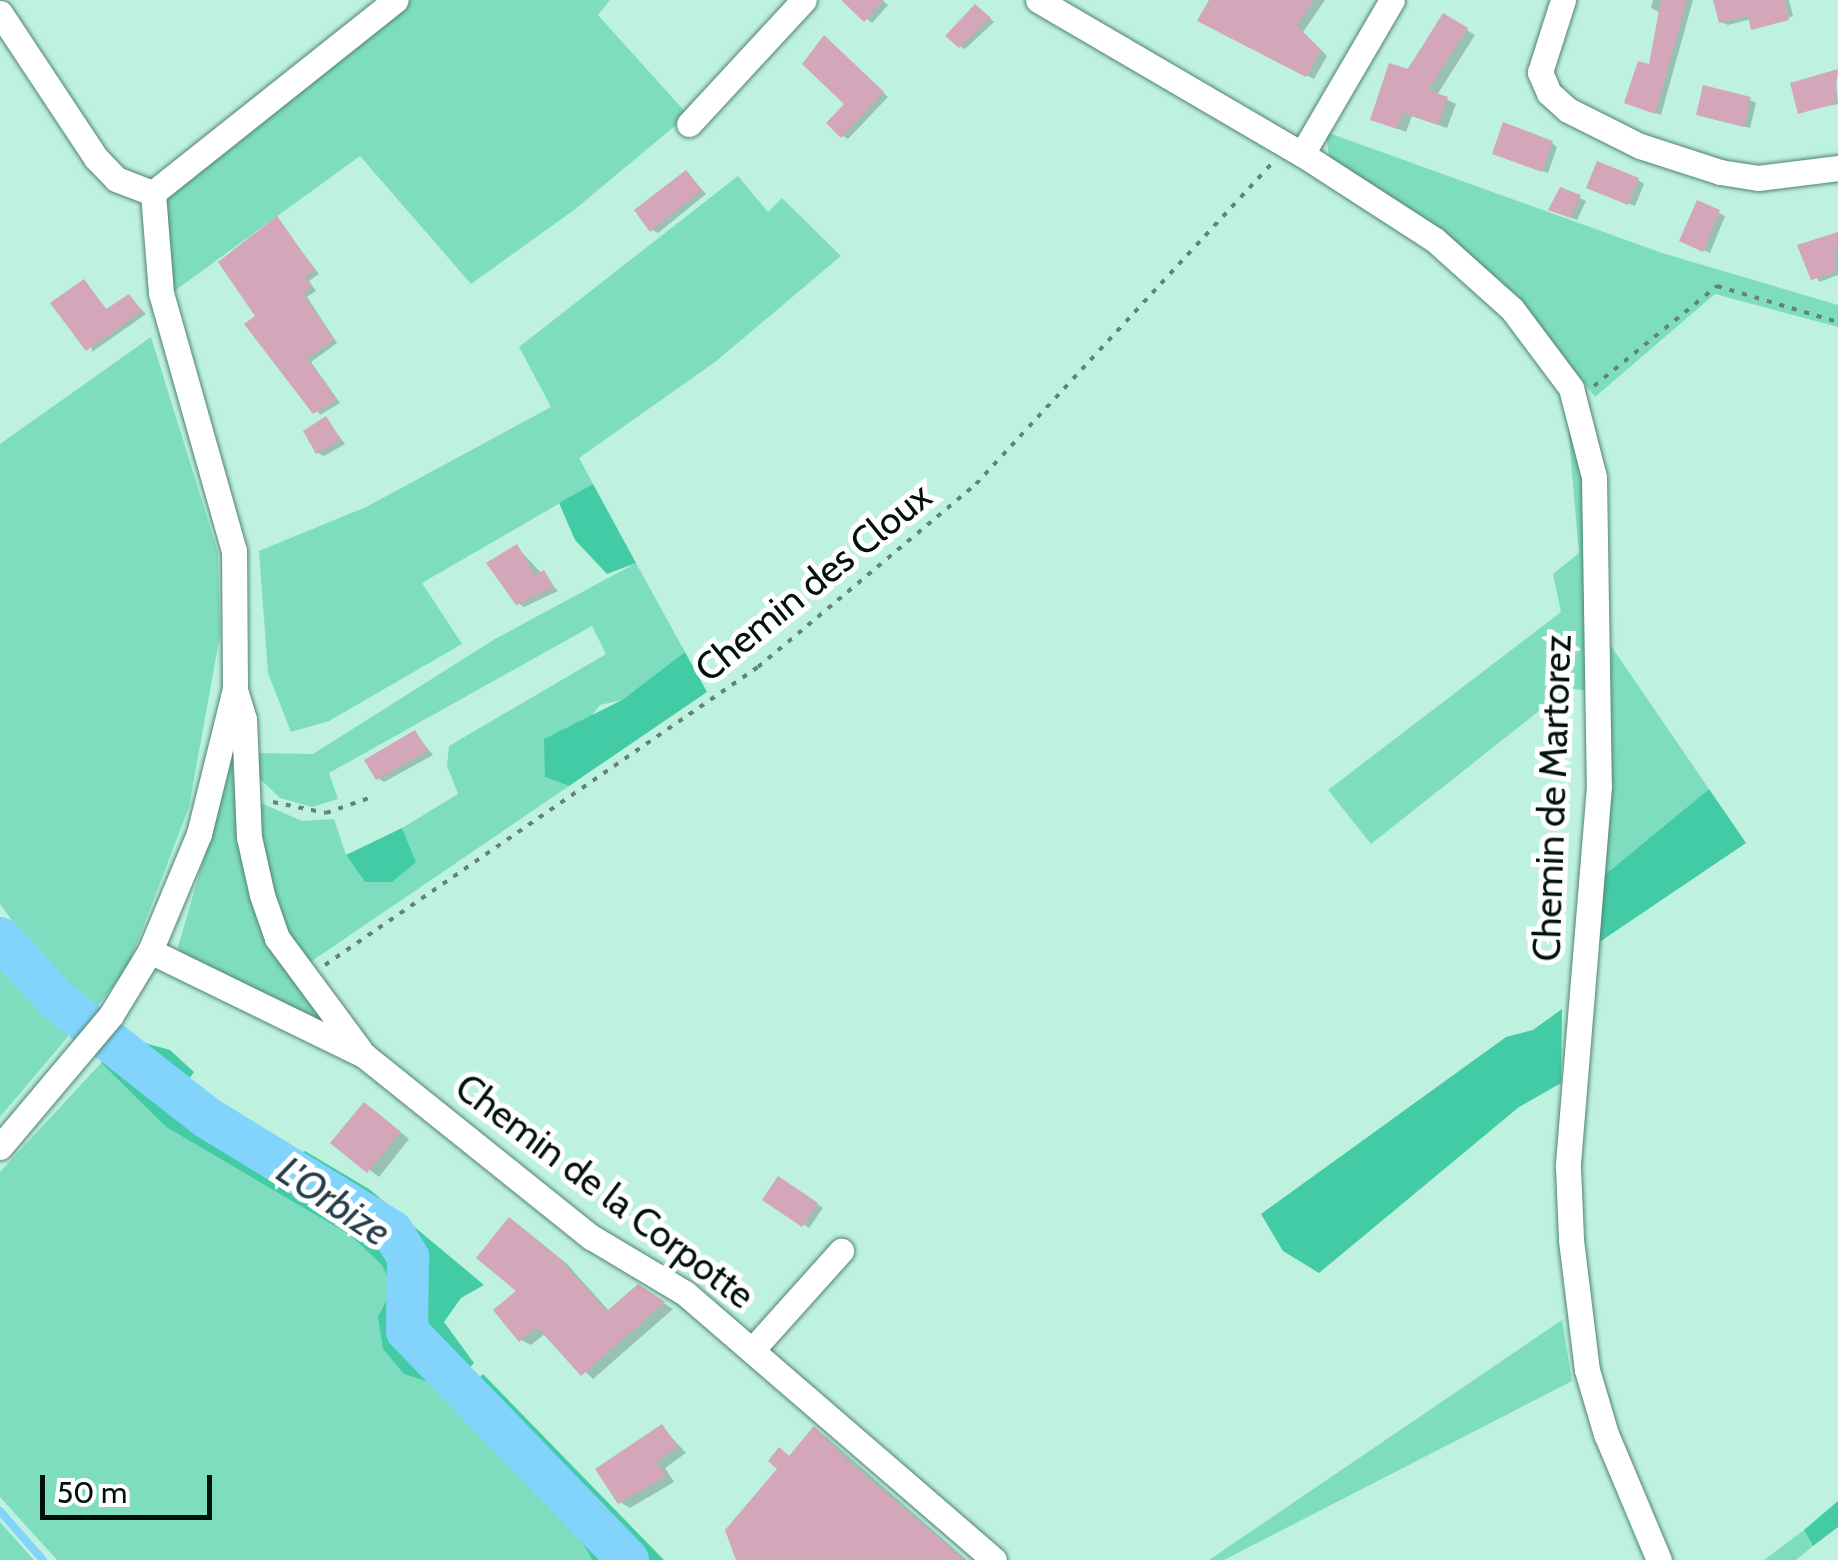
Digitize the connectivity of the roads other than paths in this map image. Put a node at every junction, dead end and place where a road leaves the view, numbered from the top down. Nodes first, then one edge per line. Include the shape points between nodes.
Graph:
1 (396, 0) edge
2 (804, 0) edge
3 (1038, 0) edge
4 (1392, 0) edge
5 (1563, 0) edge
6 (0, 13) edge
7 (689, 124) dead end
8 (1295, 150) junction
9 (1838, 168) edge
10 (153, 193) junction
11 (235, 688) junction
12 (150, 951) junction
13 (365, 1056) junction
14 (0, 1147) edge
15 (842, 1251) dead end
16 (753, 1349) junction
17 (994, 1560) edge
18 (1659, 1560) edge

1 - 10 street
2 - 7 street
3 - 8 street, Chemin de Martorez
4 - 8 street
5 - 9 street via 1540,72 1549,93 1568,110 1640,146 1720,172 1758,178
6 - 10 street via 96,158 116,179
8 - 18 street, Chemin de Martorez via 1476,273 1546,350 1576,401 1594,477 1598,786 1568,1167 1572,1240 1587,1370
10 - 11 street via 161,294 234,552
11 - 12 street via 199,834
11 - 13 street, Chemin de la Corpotte via 262,895 276,938
12 - 13 street, Chemin de la Corpotte
12 - 14 street via 103,1024
13 - 16 street, Chemin de la Corpotte via 591,1237 685,1293
15 - 16 street, Chemin de la Corpotte
16 - 17 street, Chemin de la Corpotte

